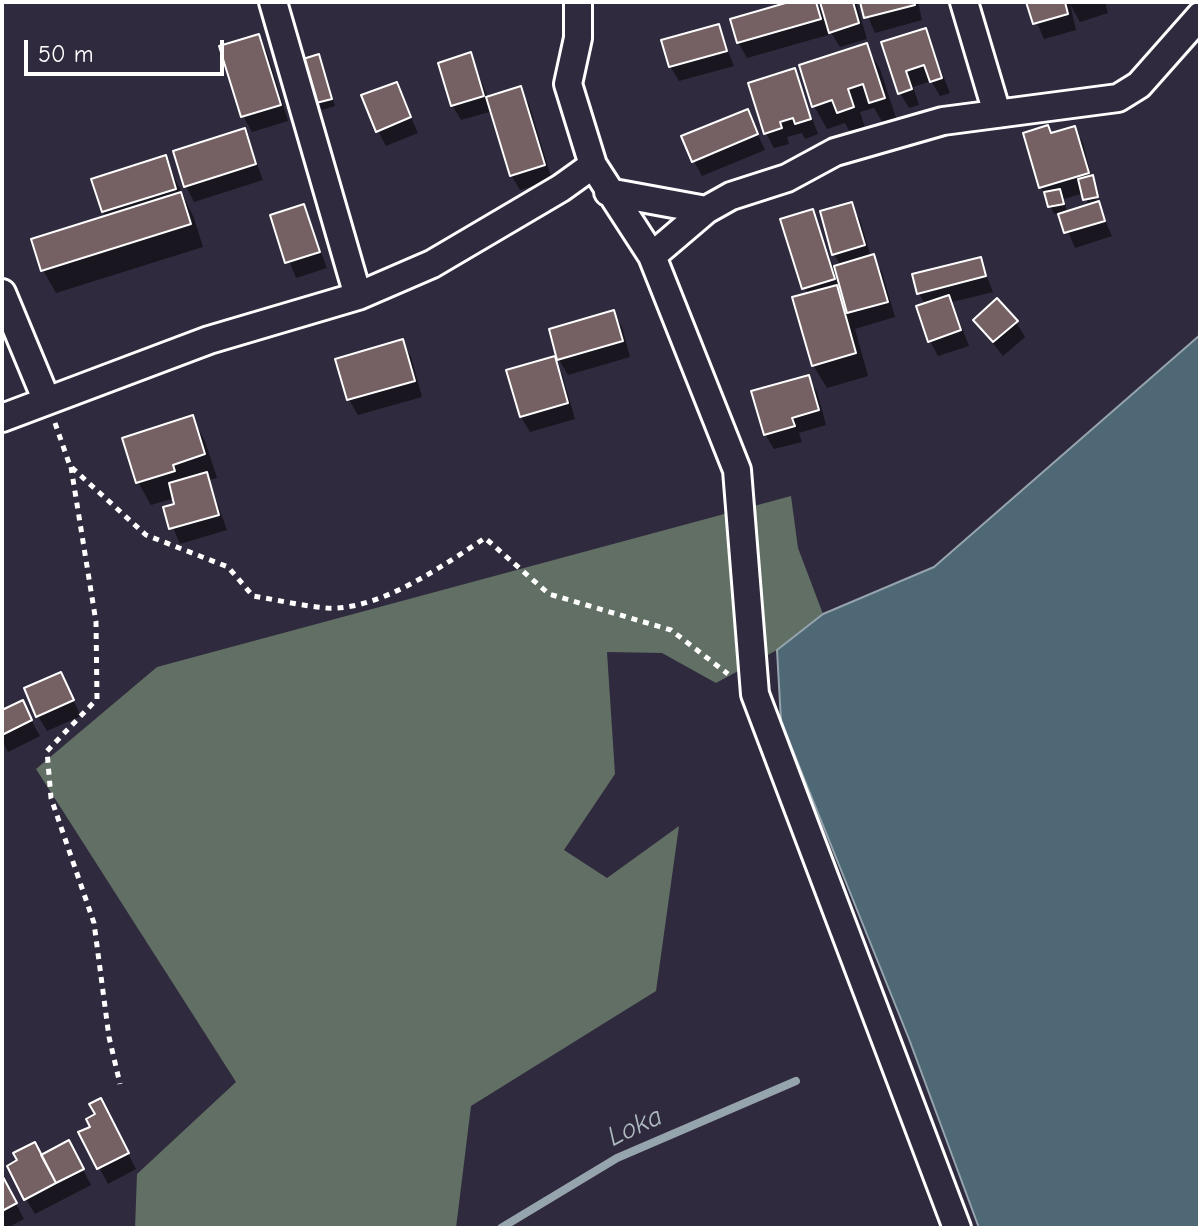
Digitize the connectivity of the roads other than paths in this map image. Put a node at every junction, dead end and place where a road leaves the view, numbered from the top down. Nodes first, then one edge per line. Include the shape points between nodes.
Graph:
1 (273, 2) edge
2 (578, 2) edge
3 (964, 2) edge
4 (1200, 16) edge
5 (997, 113) junction
6 (593, 165) junction
7 (608, 192) junction
8 (706, 210) junction
9 (652, 256) junction
10 (2, 293) edge
11 (358, 296) junction
12 (46, 399) junction
13 (2, 418) edge
14 (957, 1228) edge

1 - 11 street
2 - 6 street via 578,38 568,84
3 - 5 street
4 - 5 street via 1139,85 1118,98
5 - 8 street via 943,121 835,152 787,178
6 - 7 street
6 - 11 street via 432,264
7 - 8 street
7 - 9 street
8 - 9 street
9 - 14 street via 737,470 755,694
10 - 12 street
11 - 12 street via 209,340
12 - 13 street

